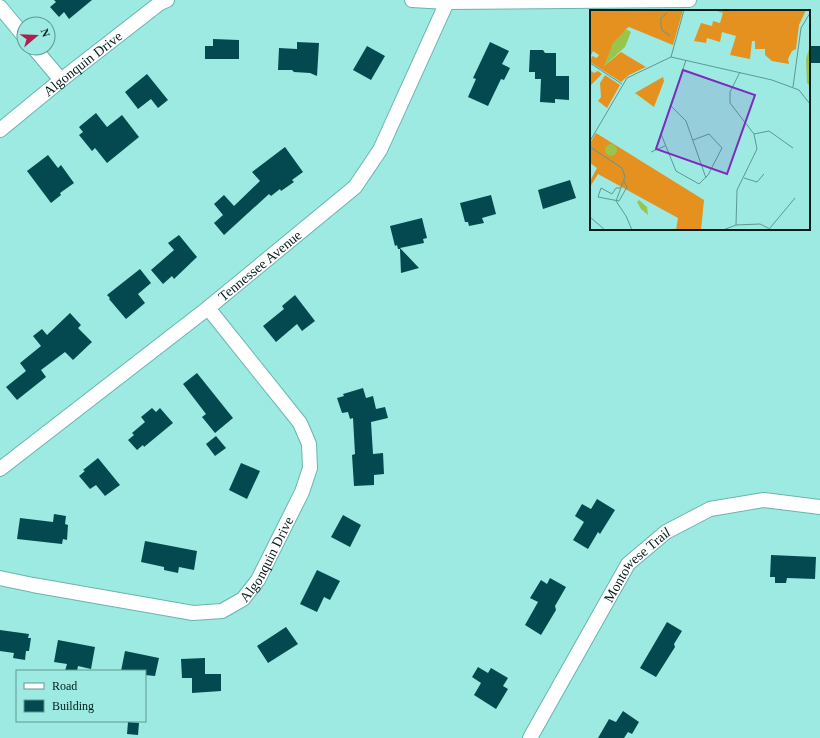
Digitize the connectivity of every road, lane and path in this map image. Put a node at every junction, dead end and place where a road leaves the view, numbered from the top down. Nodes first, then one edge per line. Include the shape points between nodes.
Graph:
1 (167, 0) edge
2 (412, 0) edge
3 (689, 0) edge
4 (447, 2) junction
5 (0, 7) edge
6 (16, 26) edge
7 (41, 56) edge
8 (61, 80) junction
9 (0, 130) edge
10 (208, 308) junction
11 (0, 469) edge
12 (820, 507) edge
13 (0, 578) edge
14 (530, 738) edge

1 - 8 street, Algonquin Drive
2 - 4 street
3 - 4 street
4 - 10 street, Tennessee Avenue via 380,150 356,187
5 - 6 street
7 - 8 street
8 - 9 street, Algonquin Drive
10 - 11 street, Tennessee Avenue
10 - 13 street, Algonquin Drive via 300,422 309,444 310,468 302,492 258,580 243,599 222,611 193,613
12 - 14 street, Montowese Trail via 764,500 710,509 666,532 628,564

